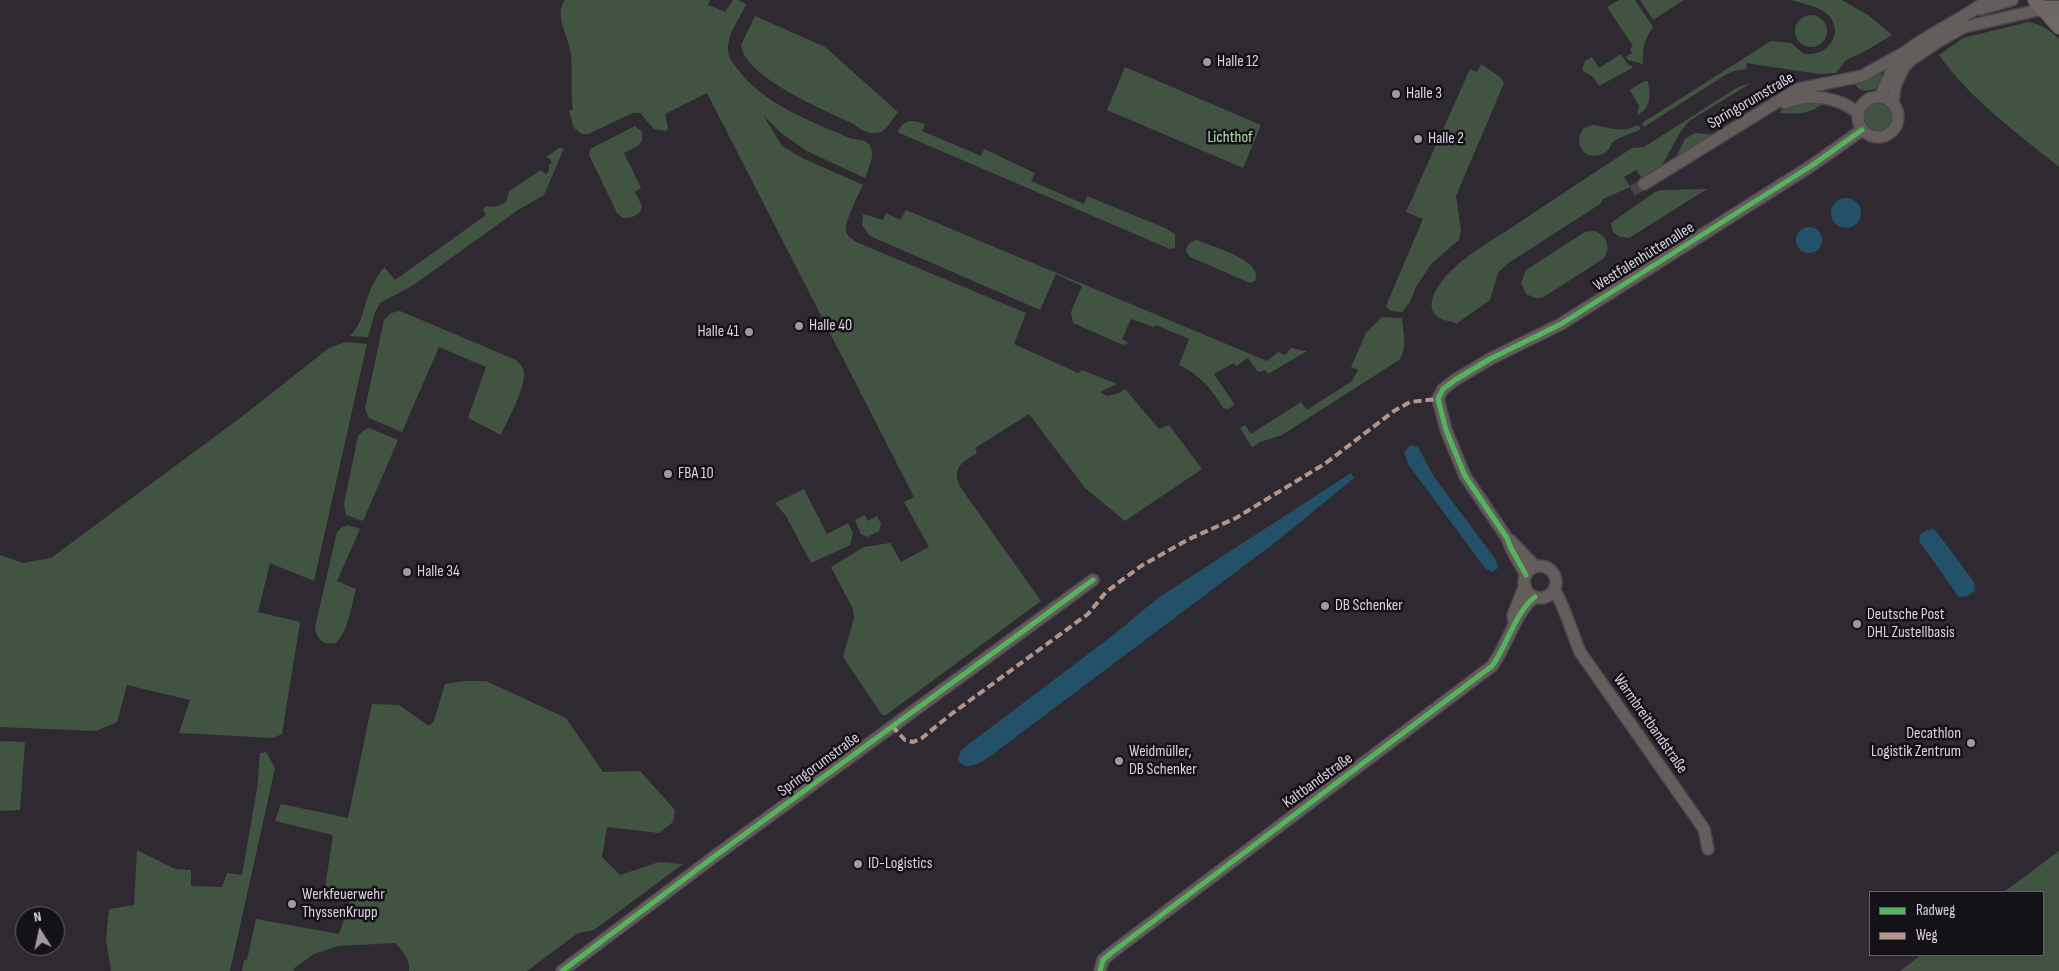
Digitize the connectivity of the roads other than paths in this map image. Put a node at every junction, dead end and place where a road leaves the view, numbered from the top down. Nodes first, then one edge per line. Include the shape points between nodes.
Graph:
1 (1988, 0) edge
2 (2012, 0) edge
3 (2046, 6) edge
4 (1975, 10) junction
5 (2059, 27) edge
6 (1908, 51) junction
7 (1880, 97) junction
8 (1893, 104) junction
9 (1858, 113) junction
10 (1862, 130) junction
11 (1507, 538) junction
12 (1536, 567) junction
13 (1093, 580) dead end
14 (1526, 580) junction
15 (1545, 594) junction
16 (1514, 624) junction
17 (1708, 848) dead end
18 (562, 971) edge
19 (1100, 971) edge

1 - 4 street
2 - 4 street
3 - 5 main road
3 - 8 street via 1964,27 1939,41 1904,67 1895,86
4 - 6 street
6 - 7 street via 1893,69
6 - 9 street, Springorumstraße via 1862,76 1798,89 1646,187 1783,104 1799,98 1837,101
7 - 8 street
7 - 9 street via 1864,102
8 - 10 street via 1898,116 1891,132 1876,137
9 - 10 street
10 - 11 street, Westfalenhüttenallee via 1811,166 1561,324 1490,359 1443,389 1438,399 1446,430 1465,476
11 - 12 street
11 - 14 street
12 - 14 street
12 - 15 street via 1545,567 1554,574 1556,584
13 - 18 street, Springorumstraße
14 - 15 street via 1528,592
14 - 16 street, Kaltbandstraße via 1513,615
15 - 16 street, Kaltbandstraße via 1524,608
15 - 17 street, Warmbreitbandstraße via 1566,617 1580,652 1704,829
16 - 19 street, Kaltbandstraße via 1492,666 1111,953 1103,960

